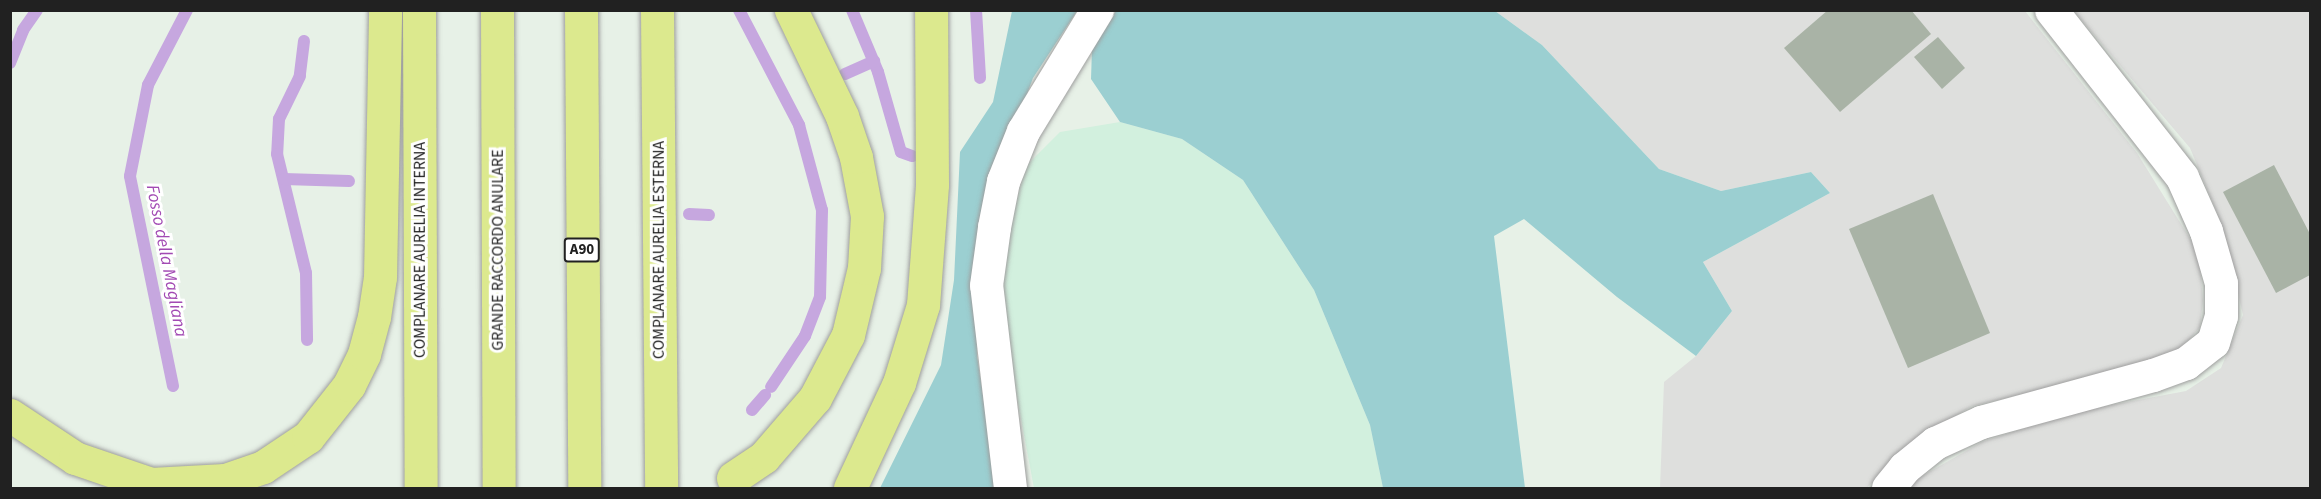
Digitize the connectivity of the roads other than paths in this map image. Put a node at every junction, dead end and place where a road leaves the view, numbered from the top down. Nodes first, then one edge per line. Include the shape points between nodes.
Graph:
1 (385, 10) edge
2 (419, 10) edge
3 (497, 10) edge
4 (581, 10) edge
5 (657, 10) edge
6 (791, 10) edge
7 (931, 10) edge
8 (1097, 10) edge
9 (2051, 10) edge
10 (10, 415) edge
11 (733, 478) dead end
12 (421, 489) edge
13 (499, 489) edge
14 (584, 489) edge
15 (661, 489) edge
16 (850, 489) edge
17 (1010, 489) edge
18 (1888, 489) edge

1 - 10 highway via 380,277 374,317 364,354 349,385 308,437 263,466 225,480 151,484 75,458
2 - 12 highway, COMPLANARE AURELIA INTERNA
3 - 13 highway, GRANDE RACCORDO ANULARE
4 - 14 highway, A90
5 - 15 highway, COMPLANARE AURELIA ESTERNA
6 - 11 highway via 842,116 856,157 867,216 864,268 848,335 815,398 764,457
7 - 16 highway via 932,184 922,305 899,383
8 - 17 street via 1023,131 1003,181 994,227 986,285
9 - 18 street via 2182,177 2206,231 2221,282 2221,316 2213,342 2186,363 2153,375 1981,422 1935,443 1904,468

